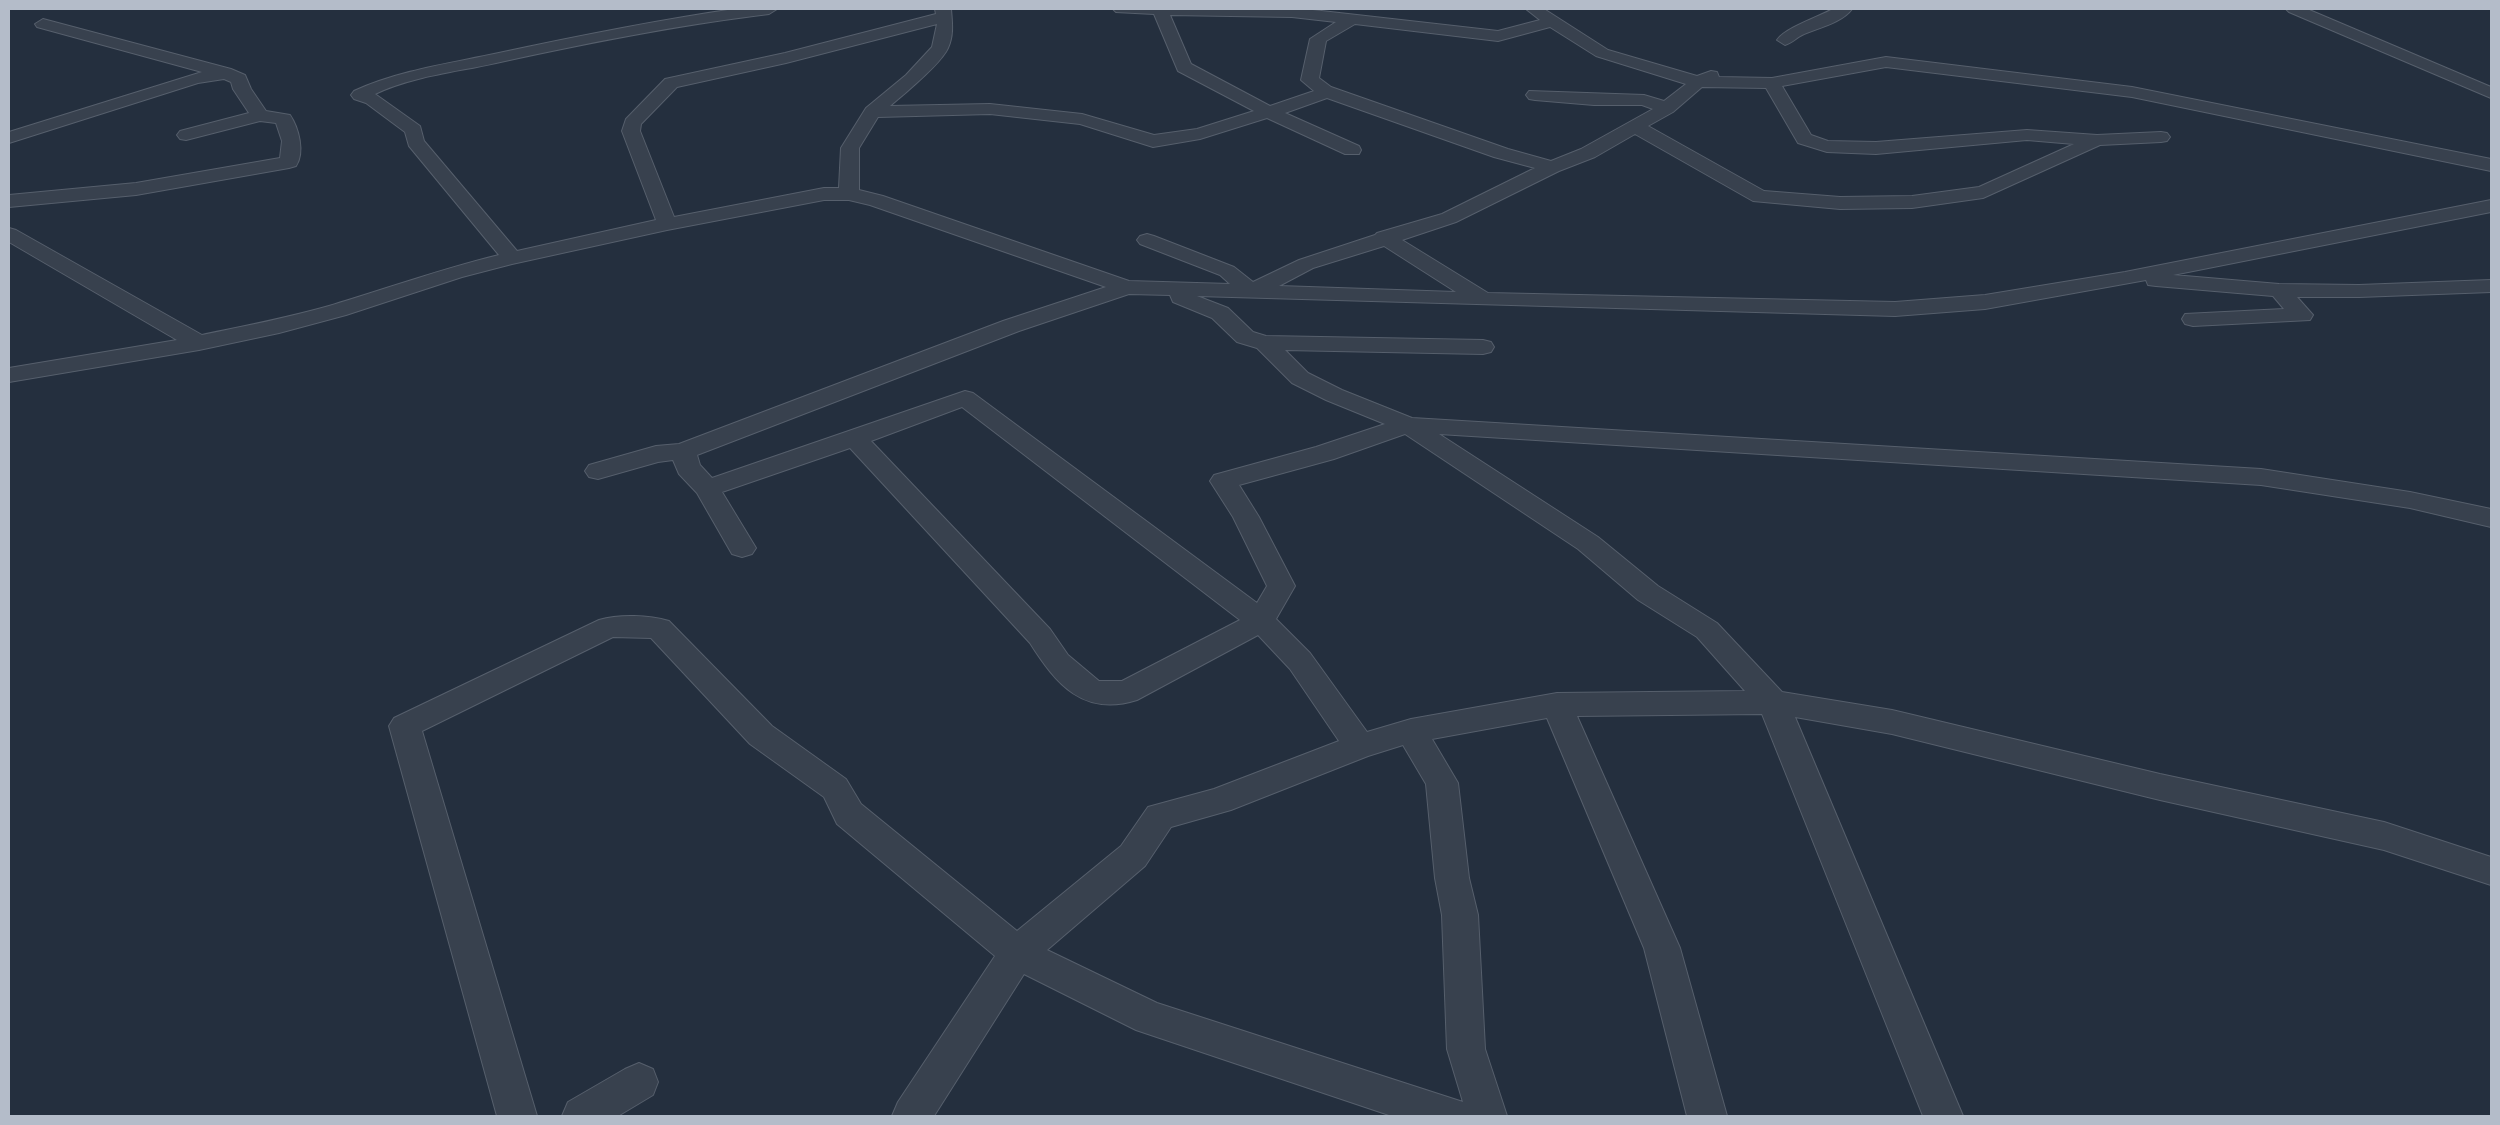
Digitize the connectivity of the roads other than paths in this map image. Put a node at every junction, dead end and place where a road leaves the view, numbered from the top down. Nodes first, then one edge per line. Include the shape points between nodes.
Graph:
1 (769, 9) edge
2 (1121, 9) edge
3 (1534, 9) edge
4 (1844, 9) edge
5 (2294, 9) edge
6 (1160, 10) junction
7 (944, 13) edge
8 (1352, 19) junction
9 (1553, 21) junction
10 (43, 24) dead end
11 (1785, 40) dead end
12 (1742, 63) dead end
13 (226, 73) junction
14 (1698, 82) junction
15 (1772, 83) junction
16 (1325, 91) junction
17 (2491, 93) edge
18 (1535, 95) dead end
19 (1667, 108) junction
20 (872, 112) junction
21 (1270, 113) junction
22 (260, 116) junction
23 (1636, 127) junction
24 (186, 136) dead end
25 (2161, 137) dead end
26 (9, 138) edge
27 (2097, 140) junction
28 (1352, 150) dead end
29 (2491, 165) edge
30 (1552, 167) junction
31 (849, 194) junction
32 (9, 201) edge
33 (2487, 210) edge
34 (667, 224) junction
35 (9, 234) edge
36 (1384, 238) junction
37 (1147, 240) dead end
38 (512, 258) junction
39 (2125, 278) junction
40 (2491, 286) edge
41 (1128, 287) junction
42 (1180, 289) junction
43 (2279, 290) junction
44 (1251, 291) junction
45 (1482, 299) junction
46 (2193, 319) dead end
47 (199, 343) junction
48 (1265, 343) junction
49 (1483, 347) dead end
50 (9, 375) edge
51 (1408, 425) junction
52 (855, 438) junction
53 (683, 451) junction
54 (598, 471) dead end
55 (707, 488) junction
56 (2491, 518) edge
57 (742, 548) dead end
58 (1261, 620) junction
59 (1773, 702) junction
60 (1557, 705) junction
61 (1411, 731) junction
62 (1360, 746) junction
63 (2491, 871) edge
64 (1017, 953) junction
65 (639, 1082) dead end
66 (517, 1116) edge
67 (582, 1116) edge
68 (912, 1116) edge
69 (1450, 1116) edge
70 (1487, 1116) edge
71 (1707, 1116) edge
72 (1943, 1116) edge

1 - 38 street via 695,17 550,46 404,78 360,95 372,99 414,130 415,142
2 - 6 street
3 - 9 street
4 - 11 street
5 - 17 street
6 - 8 street via 1292,12
6 - 21 street via 1184,67
7 - 20 street via 945,28 940,48 912,79
7 - 34 street via 786,58 671,83 632,123 631,131
8 - 9 street via 1498,36
8 - 16 street via 1318,39 1310,80
9 - 14 street via 1602,54
10 - 13 street
12 - 14 street
13 - 22 street via 239,79
13 - 26 street via 195,78
14 - 15 street
14 - 19 street
15 - 27 street via 1804,139 1828,146 1876,148 2027,135
15 - 29 street via 1886,62 2132,92
16 - 21 street via 1317,97
16 - 30 street via 1501,153
18 - 19 street via 1644,100
19 - 23 street
20 - 21 street via 990,109 1082,119 1153,141 1200,134
20 - 31 street via 850,148
21 - 28 street
22 - 24 street
22 - 32 street via 284,119 290,141 289,162 136,189
23 - 27 street via 1760,197 1840,203 1912,202 1983,192
23 - 30 street via 1588,153
25 - 27 street
30 - 36 street via 1449,218
31 - 34 street via 798,198
31 - 41 street via 903,208
33 - 39 street
34 - 38 street
35 - 47 street
36 - 44 street via 1306,264
36 - 45 street
37 - 44 street via 1227,271
38 - 47 street via 455,272 287,324
39 - 43 street
39 - 45 street via 1986,302 1896,309
40 - 43 street via 2359,291
41 - 42 street
41 - 53 street via 1010,326
42 - 44 street
42 - 48 street via 1181,297 1220,313 1245,337
43 - 46 street via 2302,315
44 - 45 street
47 - 50 street
48 - 49 street
48 - 51 street via 1300,378
51 - 56 street via 2261,477 2410,500
51 - 58 street via 1325,453 1224,481 1282,586
51 - 59 street via 1588,543 1648,593 1707,630
52 - 55 street
52 - 58 street via 965,398
52 - 58 street via 1040,636 1058,663 1092,692 1126,692
53 - 54 street via 656,454
53 - 55 street via 688,468
55 - 57 street
58 - 62 street via 1300,661
59 - 60 street
59 - 63 street via 1892,722 2160,787 2384,836
59 - 72 street
60 - 61 street
60 - 71 street via 1662,948
61 - 62 street
61 - 70 street via 1442,783 1452,878 1460,915 1466,1049
62 - 64 street via 1218,801 1160,816 1133,856
64 - 66 street via 849,814 835,788 761,735 659,628 609,626 405,726
64 - 68 street
64 - 69 street via 1149,1018
65 - 67 street

